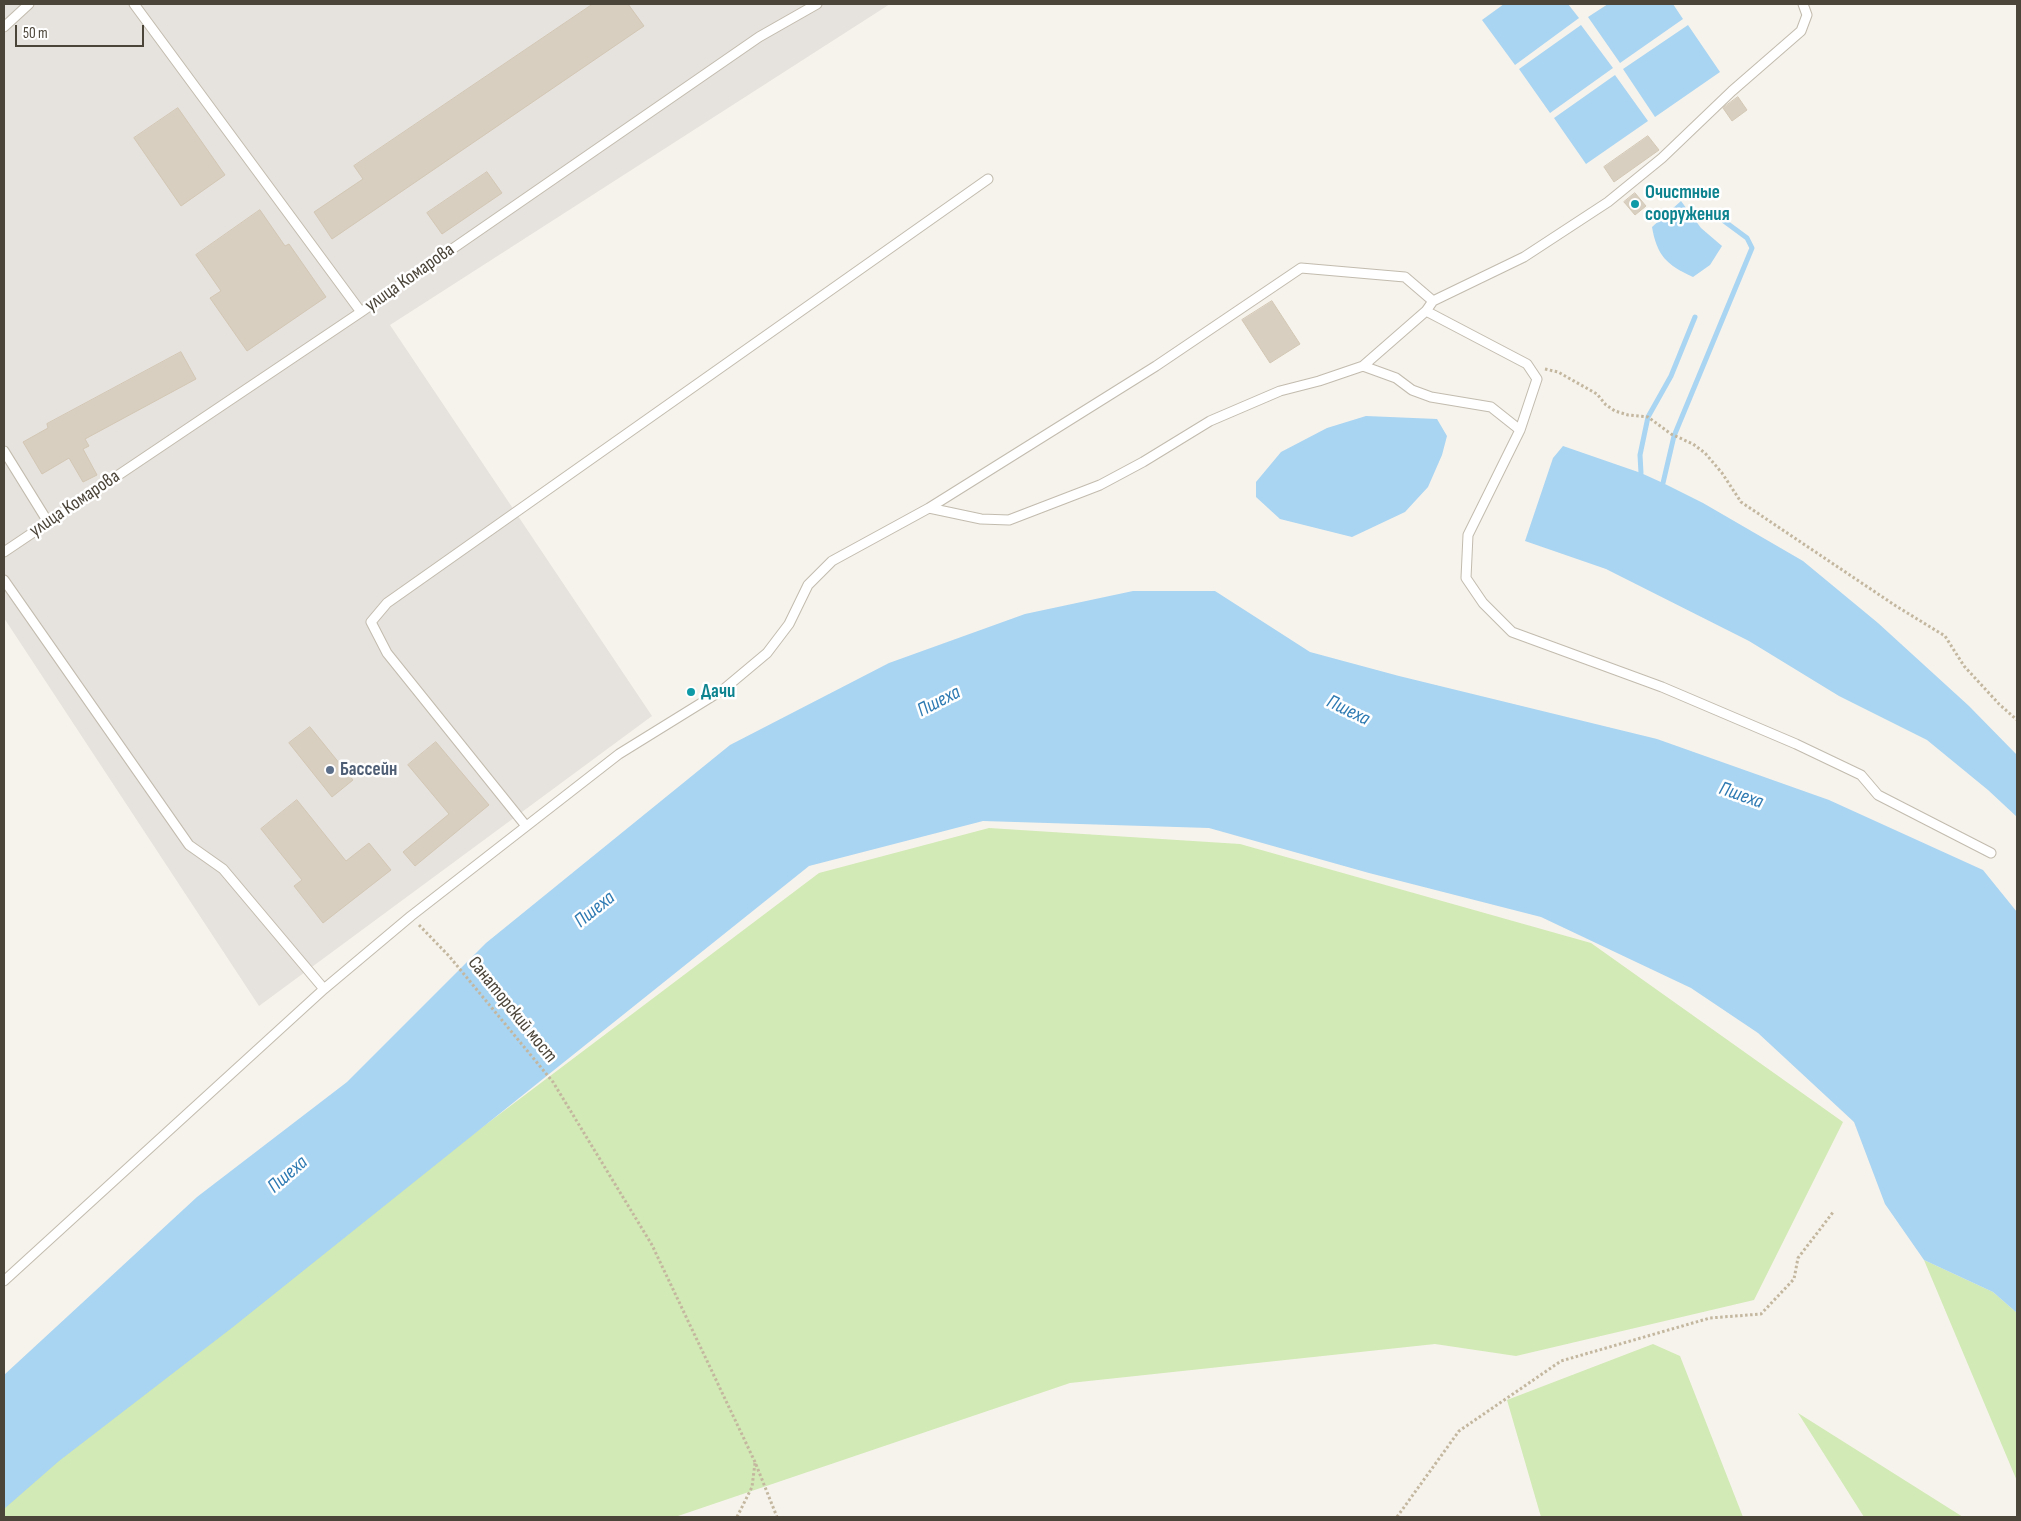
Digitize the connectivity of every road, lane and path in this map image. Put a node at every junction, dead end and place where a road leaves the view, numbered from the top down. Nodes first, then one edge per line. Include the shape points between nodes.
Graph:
1 (29, 4) edge
2 (134, 4) edge
3 (817, 4) edge
4 (1803, 4) edge
5 (4, 27) edge
6 (988, 179) dead end
7 (1433, 302) junction
8 (1426, 311) junction
9 (361, 312) junction
10 (1527, 364) junction
11 (1363, 366) junction
12 (1520, 430) junction
13 (4, 451) edge
14 (929, 508) junction
15 (48, 522) junction
16 (4, 552) edge
17 (4, 580) edge
18 (2017, 720) edge
19 (526, 826) junction
20 (1991, 853) dead end
21 (411, 916) junction
22 (324, 989) junction
23 (1834, 1212) dead end
24 (4, 1281) edge
25 (755, 1462) junction
26 (737, 1517) edge
27 (777, 1517) edge
28 (1397, 1517) edge

1 - 5 lane
2 - 9 lane
3 - 9 lane, улица Комарова via 759,37
4 - 7 lane via 1807,15 1801,31 1662,158 1608,202 1524,257
6 - 19 lane via 387,603 371,622 387,652
7 - 8 lane
7 - 14 lane via 1404,277 1301,268 1156,366
8 - 10 lane
8 - 11 lane
9 - 15 lane, улица Комарова
10 - 12 lane via 1537,379
10 - 18 path via 1558,372 1597,394 1615,411 1648,417 1671,434 1693,444 1722,473 1741,502 1945,636 1964,666
11 - 12 lane via 1396,378 1412,390 1431,397 1491,407
11 - 14 lane via 1280,391 1210,421 1100,485 1009,520 981,519
12 - 20 lane via 1468,536 1466,578 1483,603 1512,632 1662,686 1796,744 1861,775 1878,795
13 - 15 lane
14 - 19 lane via 832,561 808,585 789,624 768,652 724,689 619,754
15 - 16 lane, улица Комарова
17 - 22 lane via 189,845 223,869
19 - 21 lane
21 - 22 lane
21 - 25 path, Санаторский мост via 449,956 553,1082 652,1245
22 - 24 lane
23 - 28 path via 1798,1258 1794,1279 1761,1314 1710,1318 1561,1361 1459,1431
25 - 26 path via 752,1487
25 - 27 path, Санаторский мост

